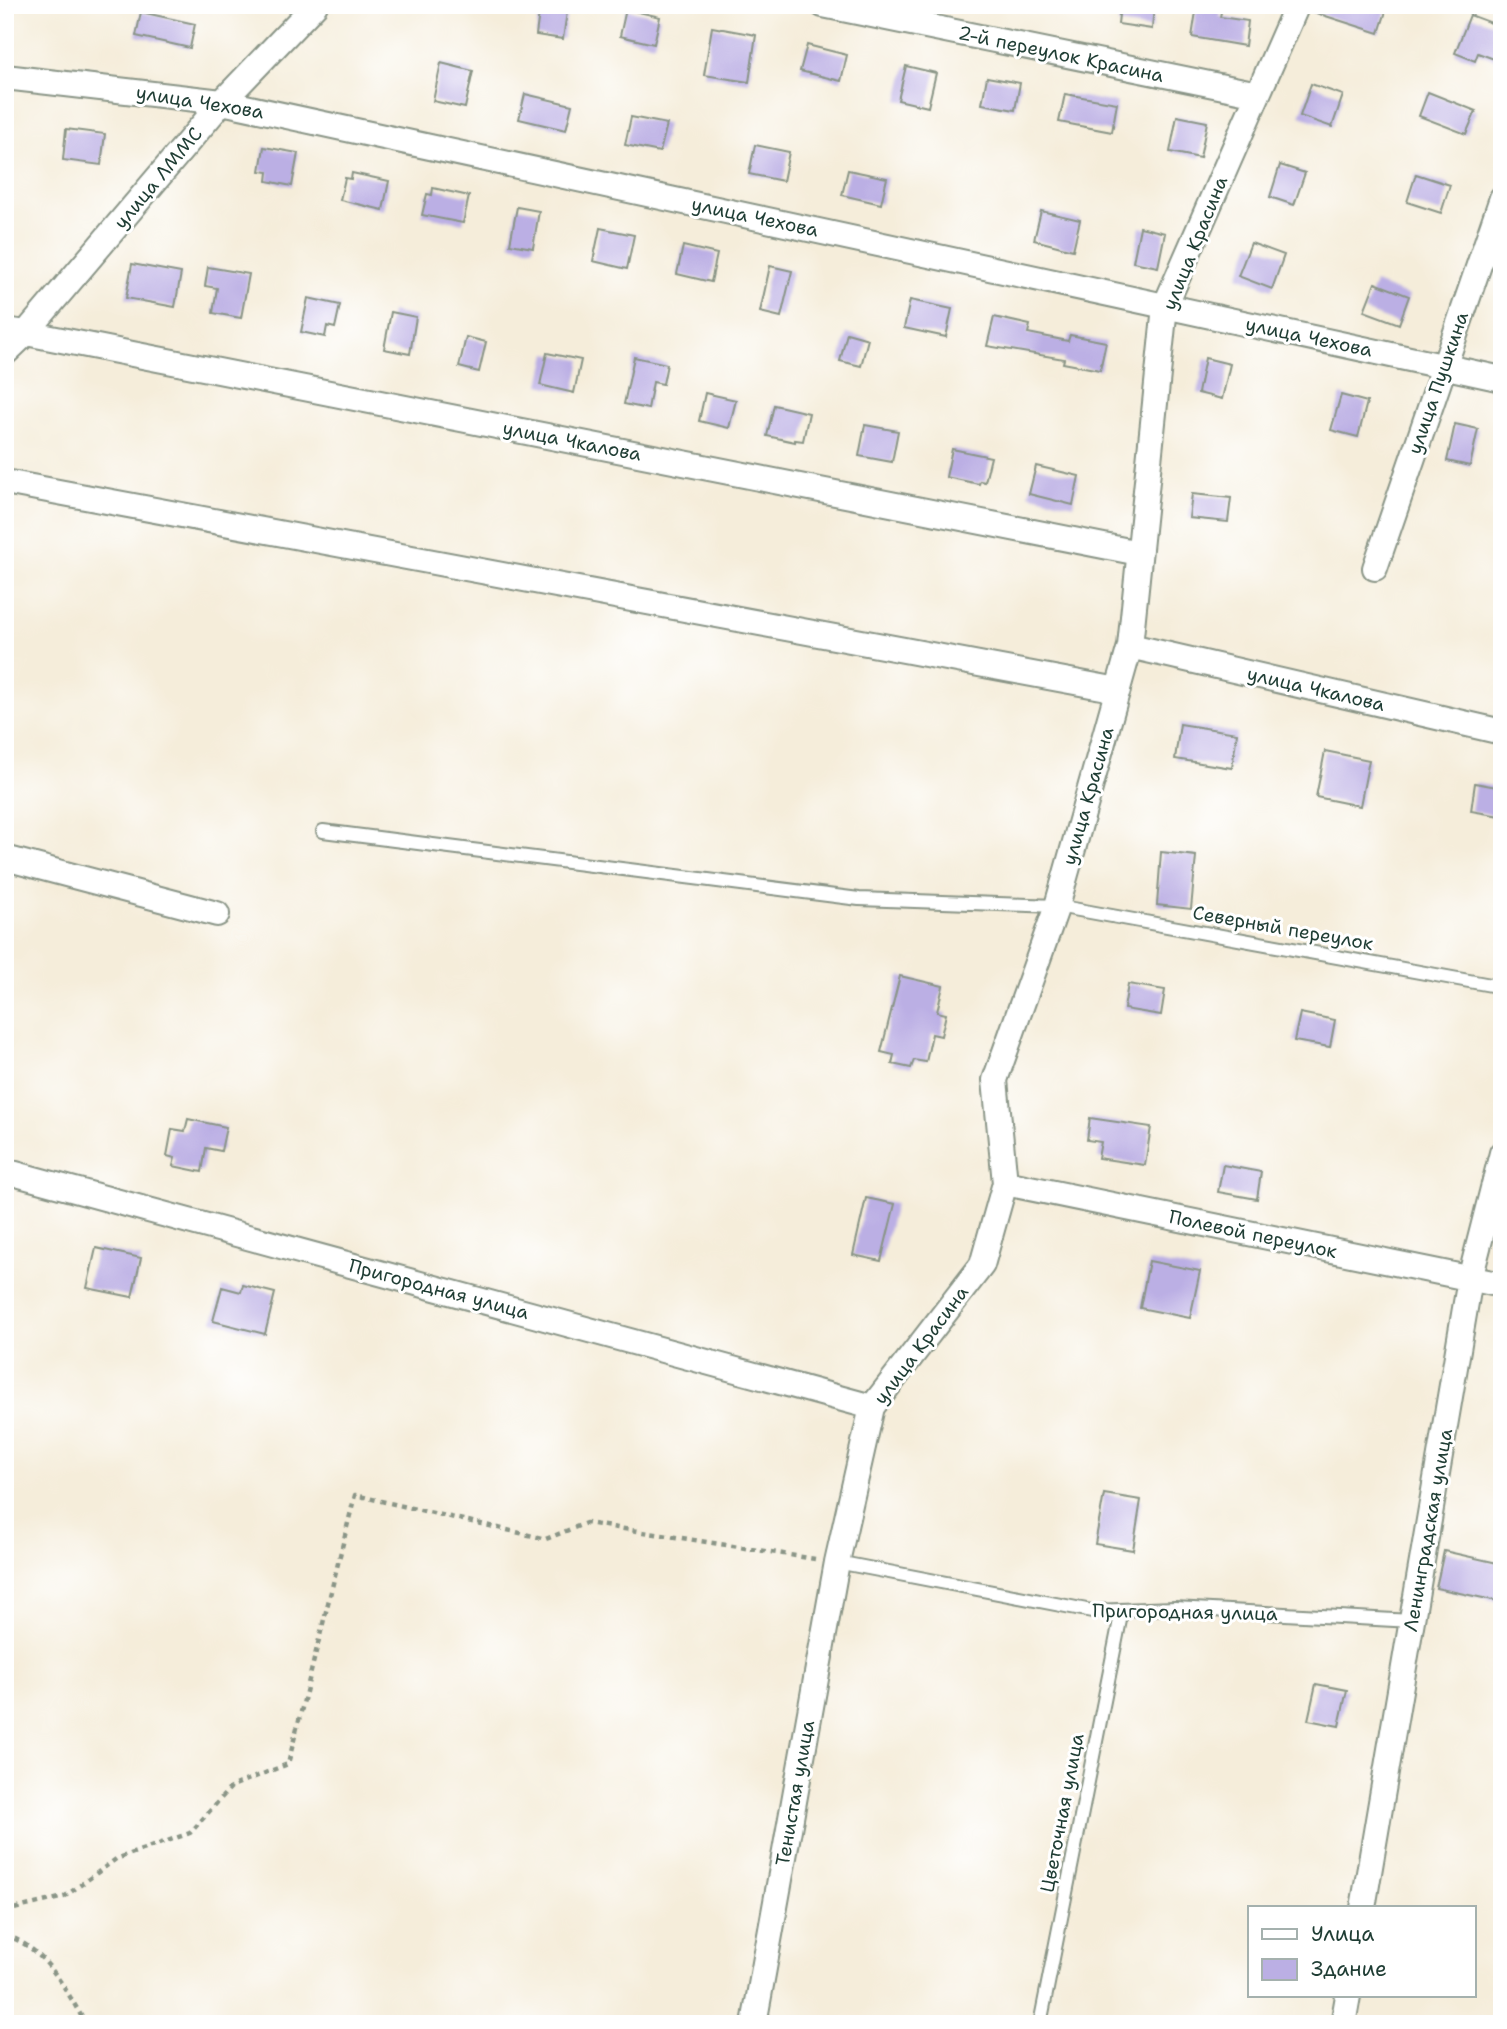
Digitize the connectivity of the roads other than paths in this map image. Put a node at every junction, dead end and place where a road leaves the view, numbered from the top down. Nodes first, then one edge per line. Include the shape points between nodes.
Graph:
1 (315, 5) edge
2 (823, 5) edge
3 (1297, 5) edge
4 (5, 77) edge
5 (1258, 94) junction
6 (222, 102) junction
7 (1502, 198) edge
8 (1165, 306) junction
9 (16, 331) edge
10 (5, 353) edge
11 (1444, 366) junction
12 (1502, 379) edge
13 (5, 481) edge
14 (1139, 553) junction
15 (1375, 568) dead end
16 (1130, 646) junction
17 (1118, 690) junction
18 (1502, 732) edge
19 (323, 831) dead end
20 (5, 858) edge
21 (1057, 906) junction
22 (217, 914) dead end
23 (1502, 987) edge
24 (1502, 1153) edge
25 (5, 1171) edge
26 (1005, 1183) junction
27 (1471, 1279) junction
28 (1502, 1285) edge
29 (872, 1407) junction
30 (837, 1562) junction
31 (1122, 1610) junction
32 (1412, 1621) junction
33 (1363, 1906) edge
34 (1348, 1997) edge
35 (754, 2024) edge
36 (1040, 2024) edge
37 (1343, 2024) edge

1 - 6 street, улица ЛММС
2 - 5 street, 2-й переулок Красина
3 - 5 street, улица Красина
4 - 6 street, улица Чехова
5 - 8 street, улица Красина
6 - 8 street, улица Чехова
6 - 9 street, улица ЛММС
7 - 11 street, улица Пушкина
8 - 11 street, улица Чехова
8 - 14 street, улица Красина
9 - 10 street, улица ЛММС
9 - 14 street, улица Чкалова
11 - 12 street, улица Чехова
11 - 15 street, улица Пушкина
13 - 17 street
14 - 16 street, улица Красина
16 - 17 street, улица Красина
16 - 18 street, улица Чкалова
17 - 21 street, улица Красина
19 - 21 lane, Северный переулок via 859,899
20 - 22 street
21 - 23 lane, Северный переулок
21 - 26 street, улица Красина via 995,1080
24 - 27 street, Ленинградская улица
25 - 29 street, Пригородная улица
26 - 27 street, Полевой переулок
26 - 29 street, улица Красина via 982,1265
27 - 28 street, Полевой переулок
27 - 32 street, Ленинградская улица
29 - 30 street, улица Красина
30 - 31 lane, Пригородная улица via 1092,1611
30 - 35 street, Тенистая улица
31 - 32 lane, Пригородная улица via 1175,1608
31 - 36 lane, Цветочная улица
32 - 33 street, Ленинградская улица
34 - 37 street

